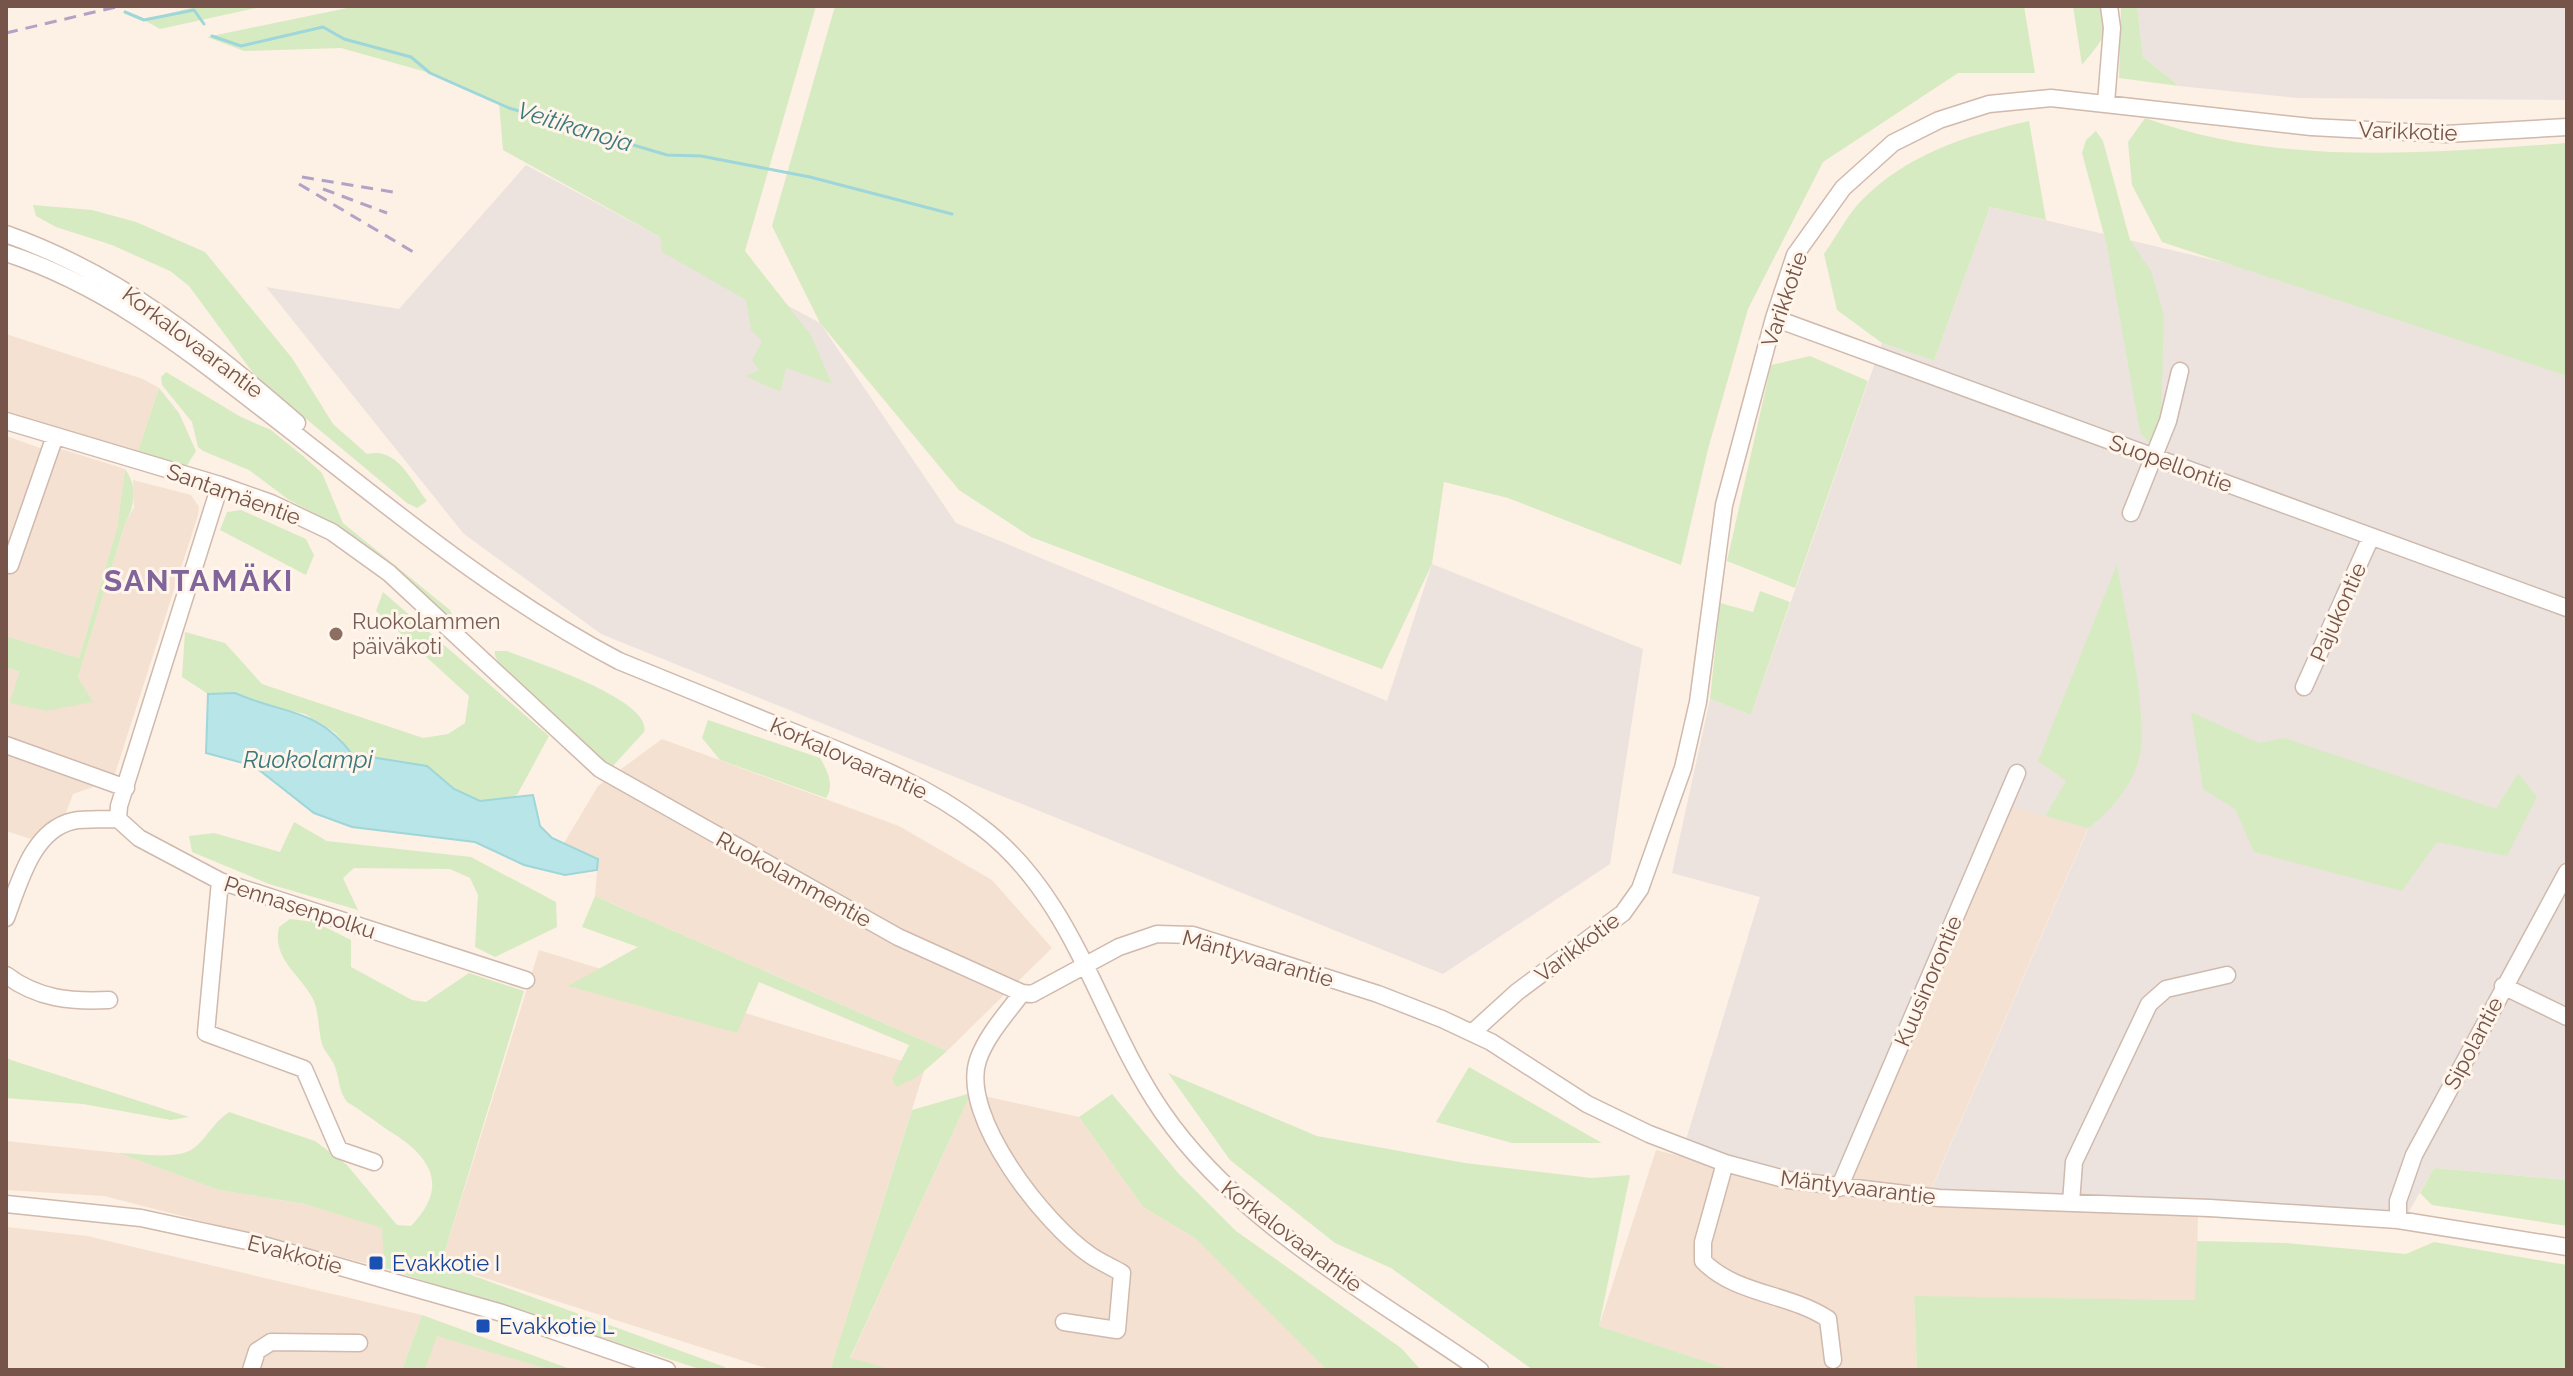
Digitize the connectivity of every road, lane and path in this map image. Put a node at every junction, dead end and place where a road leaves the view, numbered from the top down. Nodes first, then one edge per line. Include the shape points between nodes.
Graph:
1 (2109, 6) edge
2 (2106, 103) junction
3 (2567, 127) edge
4 (6, 234) edge
5 (6, 253) edge
6 (1774, 318) junction
7 (2180, 371) dead end
8 (6, 421) edge
9 (55, 436) junction
10 (2154, 456) junction
11 (358, 482) junction
12 (220, 485) junction
13 (2131, 513) dead end
14 (2371, 537) junction
15 (10, 565) dead end
16 (2567, 608) edge
17 (2304, 687) dead end
18 (6, 745) edge
19 (577, 748) joint
20 (2017, 773) dead end
21 (126, 788) junction
22 (118, 819) junction
23 (2567, 872) edge
24 (220, 881) junction
25 (6, 918) edge
26 (1087, 963) junction
27 (6, 975) edge
28 (2227, 975) dead end
29 (526, 980) dead end
30 (2503, 986) junction
31 (1022, 993) junction
32 (109, 1000) dead end
33 (2567, 1017) edge
34 (1473, 1032) junction
35 (374, 1162) dead end
36 (1725, 1163) junction
37 (1839, 1188) junction
38 (2071, 1203) junction
39 (6, 1204) edge
40 (2398, 1220) junction
41 (2567, 1247) edge
42 (1064, 1322) dead end
43 (359, 1343) dead end
44 (1833, 1360) dead end
45 (251, 1370) edge
46 (667, 1370) edge
47 (1480, 1370) edge

1 - 2 street
2 - 3 street, Varikkotie via 2311,127 2446,134
2 - 6 street, Varikkotie via 2051,98 1989,104 1893,143 1843,188 1815,224 1795,255
4 - 11 street, Korkalovaarantie via 67,257 152,306 246,378
5 - 11 street, Korkalovaarantie via 60,273 140,317
6 - 10 street, Suopellontie
6 - 34 street, Varikkotie via 1724,505 1698,702 1683,768 1640,889 1623,913
7 - 10 street
8 - 9 street, Santamäentie
9 - 12 street, Santamäentie
9 - 15 street
10 - 13 street
10 - 14 street, Suopellontie
11 - 26 street, Korkalovaarantie via 498,590 579,640 886,770 981,826 1017,859
12 - 19 street, Santamäentie via 332,532 389,573
12 - 21 street
14 - 16 street, Suopellontie
14 - 17 street, Pajukontie
18 - 21 street
19 - 31 street, Ruokolammentie via 628,787 898,937
20 - 37 street, Kuusinorontie
21 - 22 street
22 - 24 street, Pennasenpolku via 139,838
22 - 25 street via 72,821 54,829 28,863
23 - 30 street, Sipolantie
24 - 29 street, Pennasenpolku
24 - 35 street via 206,1033 304,1069 339,1150
26 - 31 street, Mäntyvaarantie via 1061,981
26 - 34 street, Mäntyvaarantie via 1157,934 1193,935 1378,994
26 - 47 street, Korkalovaarantie via 1127,1053 1208,1171 1277,1229
27 - 32 street via 67,1002
28 - 38 street via 2166,989 2149,1004 2074,1162
30 - 33 street
30 - 40 street, Sipolantie via 2414,1155 2398,1201
31 - 42 street via 977,1061 986,1126 1012,1169 1061,1230 1089,1255 1122,1273 1117,1330
34 - 36 street, Mäntyvaarantie via 1587,1104
36 - 37 street, Mäntyvaarantie
36 - 44 street via 1703,1242 1703,1261 1719,1277 1828,1319
37 - 38 street, Mäntyvaarantie
38 - 40 street, Mäntyvaarantie
39 - 46 street, Evakkotie via 141,1218 256,1243 502,1313
40 - 41 street, Mäntyvaarantie
43 - 45 street via 271,1342 257,1351

